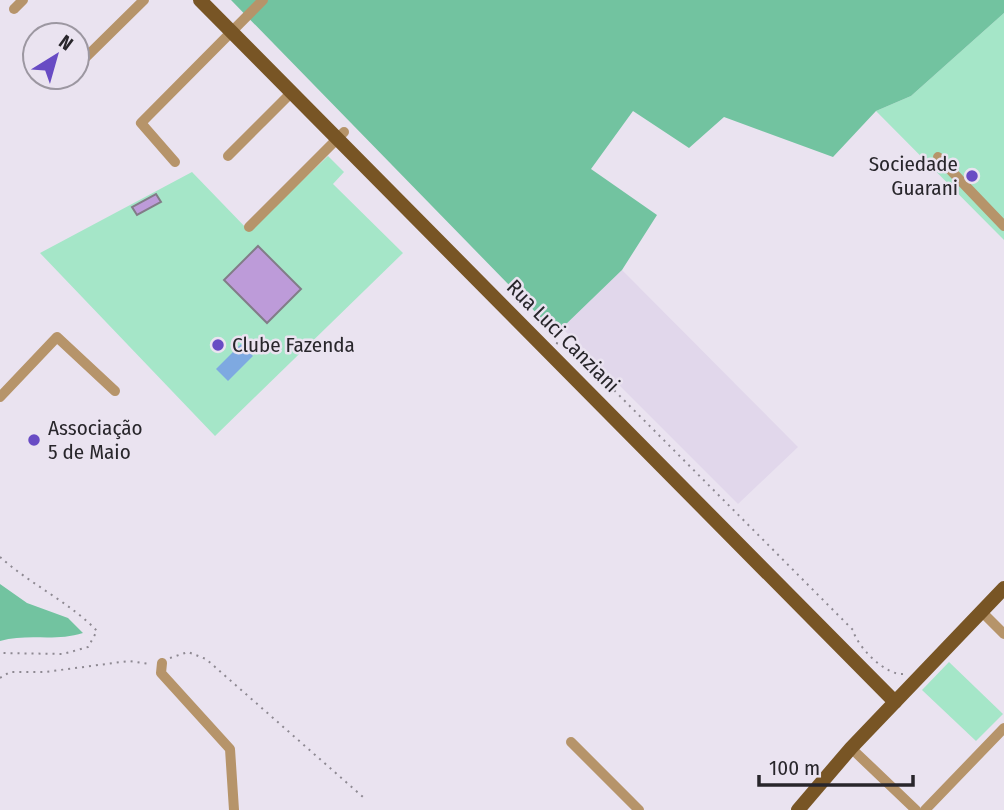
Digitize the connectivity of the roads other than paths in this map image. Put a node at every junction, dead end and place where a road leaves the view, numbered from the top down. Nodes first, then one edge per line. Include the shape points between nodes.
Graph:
1 (23, 0) edge
2 (144, 0) edge
3 (200, 0) edge
4 (213, 0) edge
5 (263, 0) edge
6 (14, 9) dead end
7 (236, 29) junction
8 (91, 52) edge
9 (292, 92) junction
10 (341, 135) junction
11 (228, 156) dead end
12 (938, 157) dead end
13 (175, 162) dead end
14 (1004, 226) edge
15 (249, 227) dead end
16 (115, 391) dead end
17 (0, 397) edge
18 (1004, 588) edge
19 (981, 611) junction
20 (1004, 634) edge
21 (160, 666) road end
22 (899, 698) junction
23 (1004, 728) edge
24 (571, 742) dead end
25 (852, 748) junction
26 (234, 810) edge
27 (639, 810) edge
28 (798, 810) edge
29 (916, 810) edge
30 (925, 810) edge

1 - 6 street
2 - 8 street
3 - 7 main road, Rua Luci Canziani
4 - 7 main road, Rua Luci Canziani
5 - 7 street
7 - 9 main road, Rua Luci Canziani
7 - 10 main road, Rua Luci Canziani
7 - 13 street via 141,123
9 - 10 main road, Rua Luci Canziani
9 - 11 street
10 - 15 street
10 - 22 main road, Rua Luci Canziani
10 - 22 main road, Rua Luci Canziani via 552,342
12 - 14 street
16 - 17 street via 57,337
18 - 19 main road
19 - 20 street
19 - 22 main road
21 - 26 street via 230,749
22 - 25 main road
23 - 30 street
24 - 27 street
25 - 28 main road
25 - 29 street

